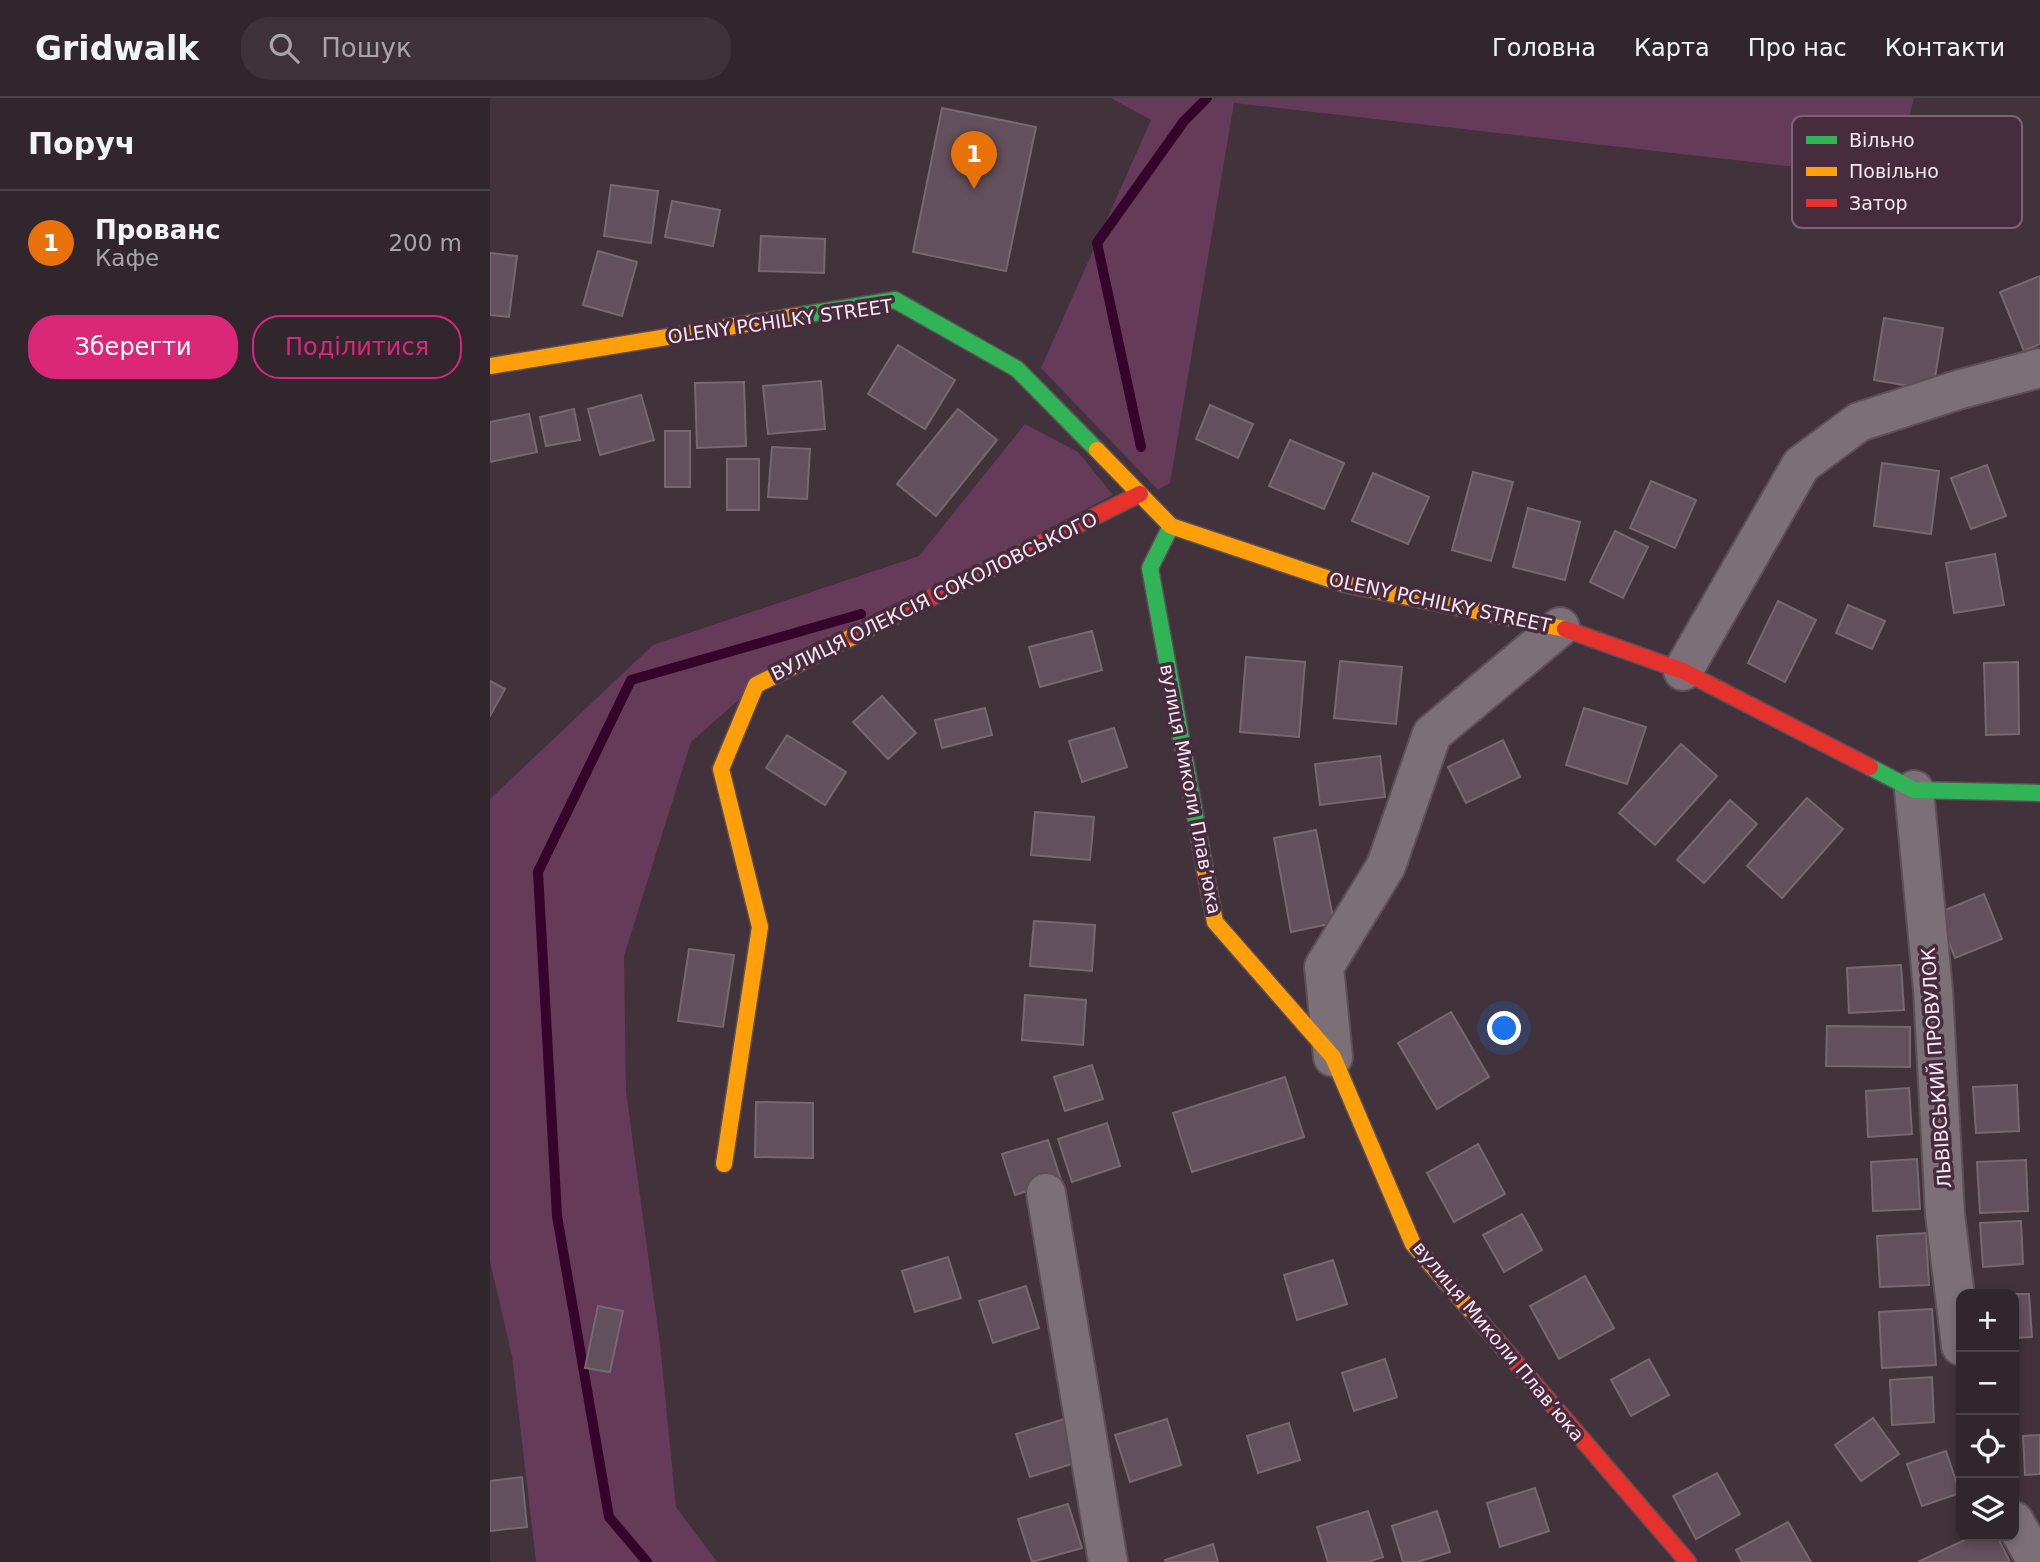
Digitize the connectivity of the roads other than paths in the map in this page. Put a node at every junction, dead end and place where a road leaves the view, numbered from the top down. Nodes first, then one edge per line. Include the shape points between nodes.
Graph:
1 (490, 366) edge
2 (2040, 368) edge
3 (1140, 494) junction
4 (1171, 526) junction
5 (1560, 627) junction
6 (1683, 671) junction
7 (1914, 790) junction
8 (2040, 793) edge
9 (1333, 1057) junction
10 (724, 1164) dead end
11 (1046, 1193) dead end
12 (1956, 1305) edge
13 (2019, 1530) edge
14 (2040, 1560) edge
15 (1108, 1562) edge
16 (1688, 1562) edge

1 - 3 street, OLENY PCHILKY STREET via 895,300 1017,369
2 - 6 street via 1859,422 1801,466
3 - 4 street, OLENY PCHILKY STREET
3 - 10 street, ВУЛИЦЯ ОЛЕКСІЯ СОКОЛОВСЬКОГО via 756,685 722,769 760,927
4 - 5 street, OLENY PCHILKY STREET via 1343,584
4 - 9 street, вулиця Миколи Плавʼюка via 1150,568 1215,922
5 - 6 street, OLENY PCHILKY STREET
5 - 9 street, вулиця Миколи Плавʼюка via 1433,734 1386,866 1324,967
6 - 7 street, OLENY PCHILKY STREET
7 - 8 street, OLENY PCHILKY STREET
7 - 12 street, ЛЬВІВСЬКИЙ ПРОВУЛОК via 1933,990 1945,1214
9 - 16 street, вулиця Миколи Плавʼюка via 1413,1244
11 - 15 street
13 - 14 street

